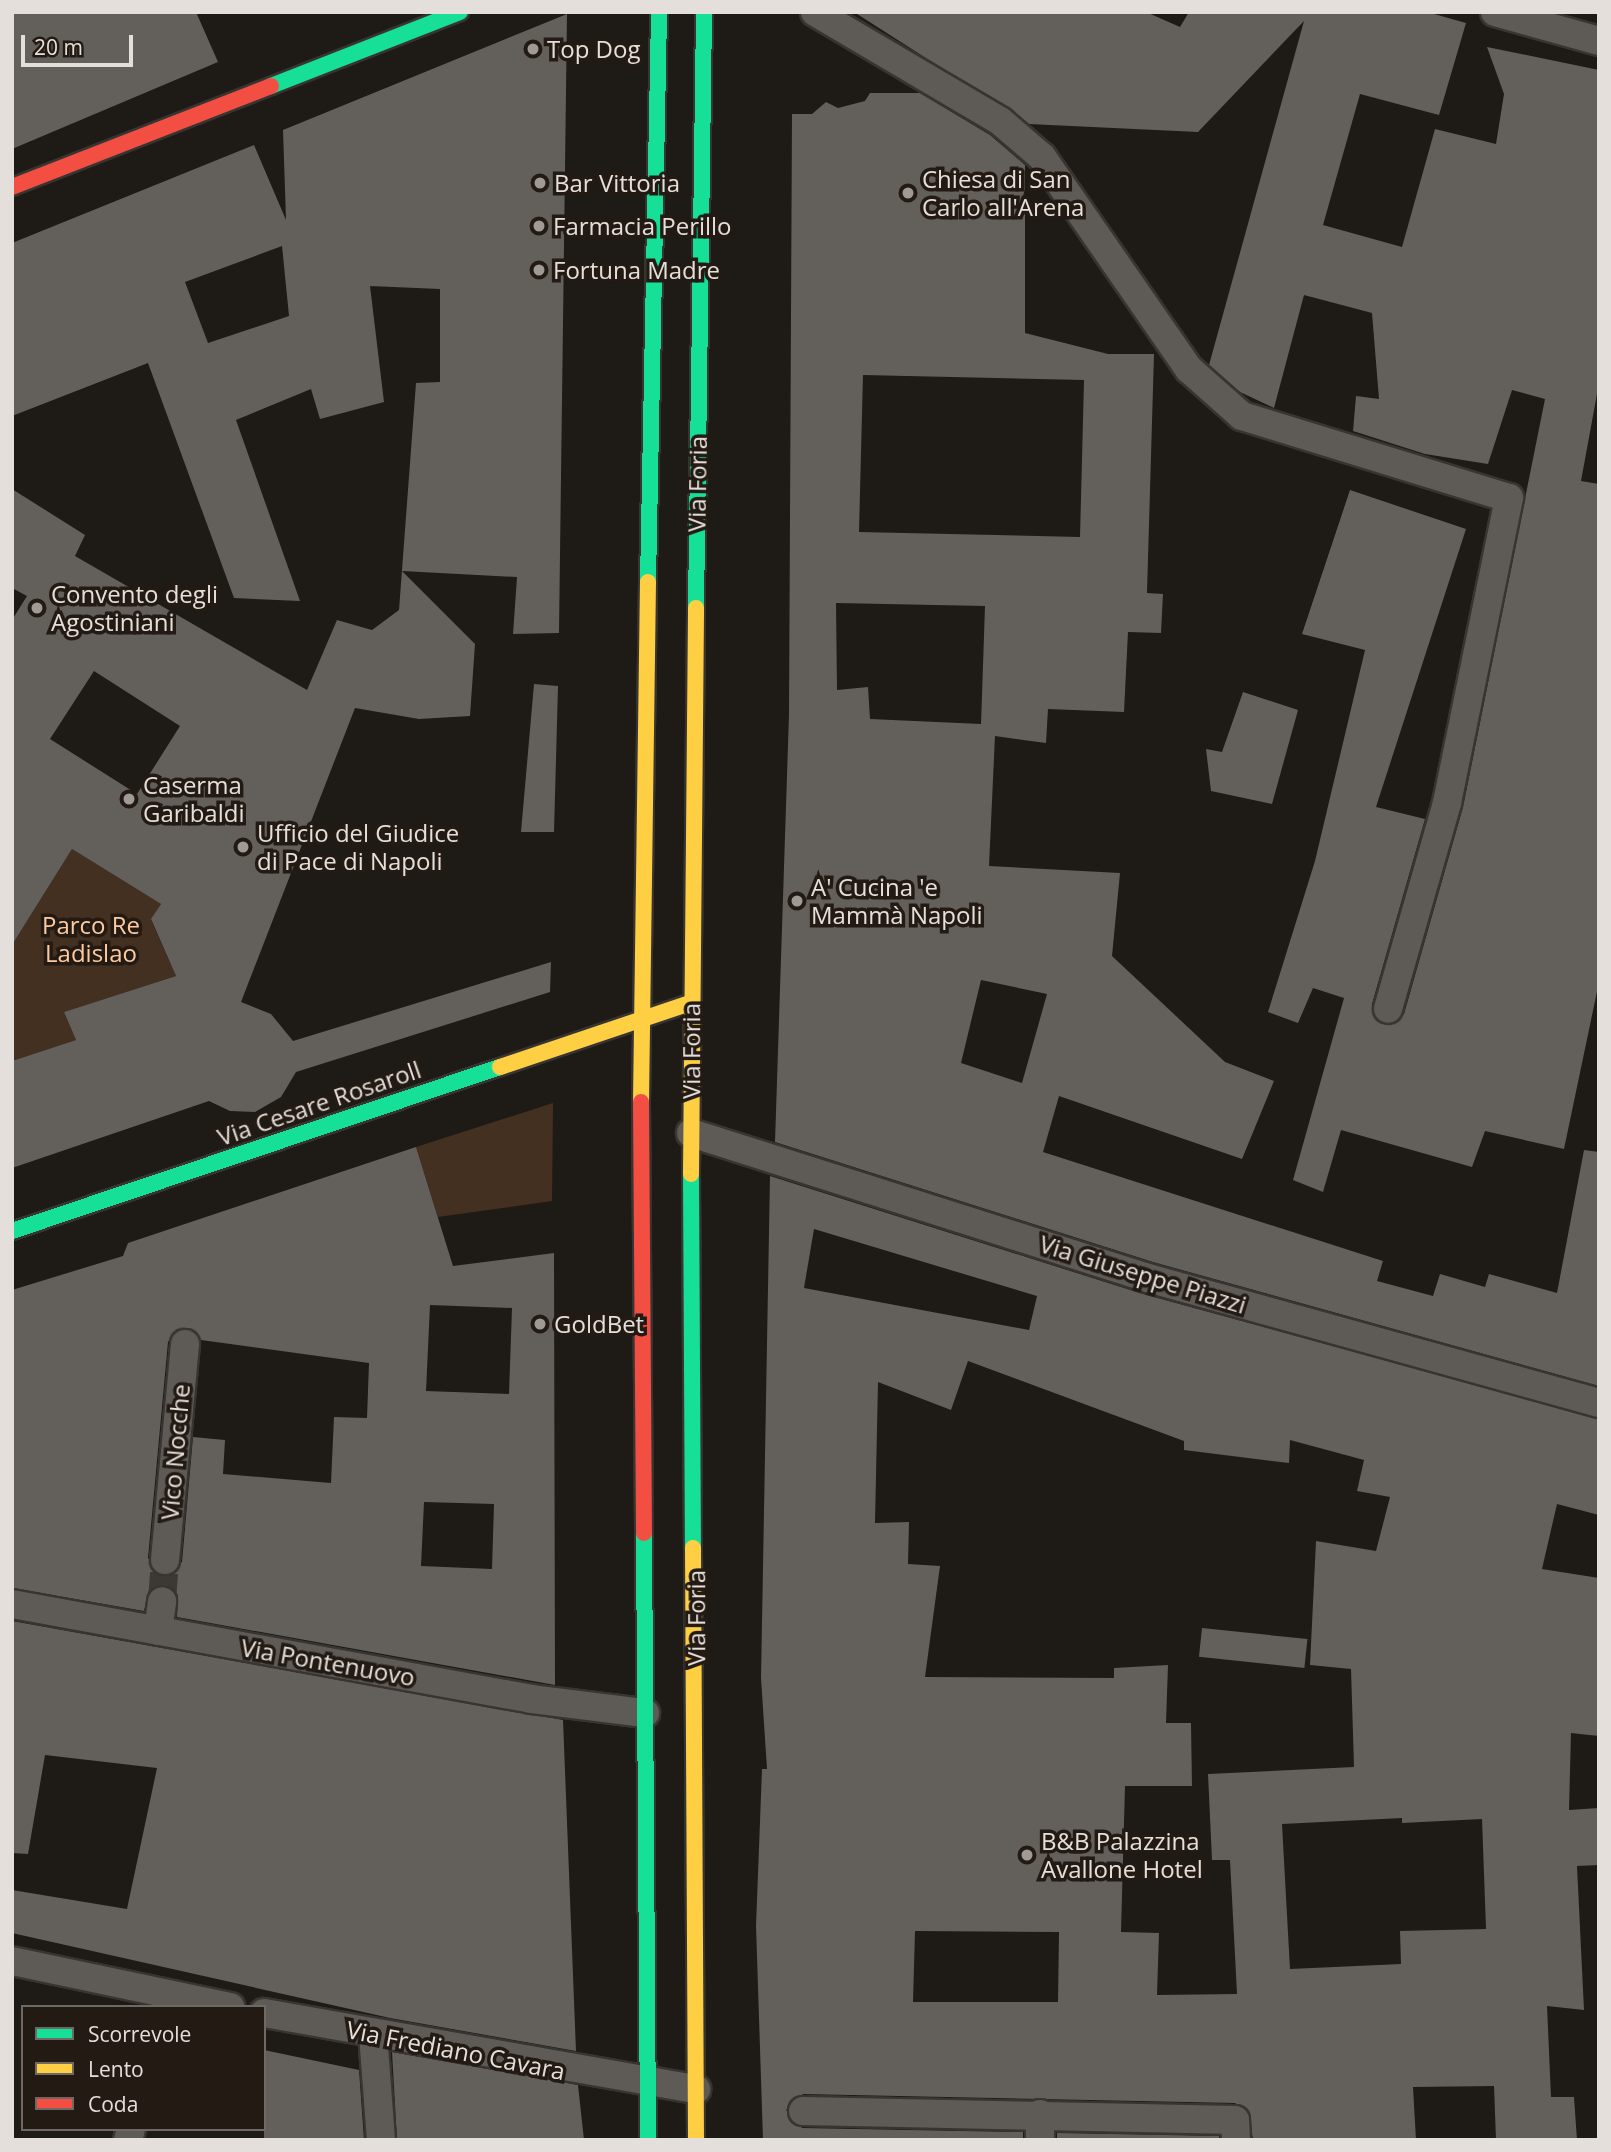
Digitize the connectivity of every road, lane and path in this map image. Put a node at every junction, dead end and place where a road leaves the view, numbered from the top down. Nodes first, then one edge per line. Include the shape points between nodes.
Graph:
1 (460, 12) edge
2 (659, 12) edge
3 (704, 12) edge
4 (815, 12) edge
5 (1495, 12) edge
6 (1599, 41) edge
7 (12, 187) edge
8 (690, 1003) junction
9 (1388, 1009) dead end
10 (640, 1018) junction
11 (691, 1133) junction
12 (12, 1231) edge
13 (185, 1345) dead end
14 (1599, 1404) edge
15 (165, 1560) tunnel mouth
16 (162, 1601) tunnel mouth
17 (12, 1604) edge
18 (158, 1631) junction
19 (645, 1713) junction
20 (12, 1961) edge
21 (158, 2000) edge
22 (209, 2005) edge
23 (266, 2013) edge
24 (373, 2034) junction
25 (648, 2085) junction
26 (696, 2089) junction
27 (803, 2111) dead end
28 (1040, 2127) edge
29 (381, 2140) edge
30 (648, 2140) edge
31 (696, 2140) edge
32 (1236, 2140) edge

1 - 7 main road
2 - 10 main road, Via Foria
3 - 8 main road, Via Foria
4 - 9 street via 1000,121 1042,157 1189,369 1242,416 1509,498 1447,803
5 - 6 street
8 - 10 main road, Via Cesare Rosaroll
8 - 11 main road, Via Foria
10 - 12 main road, Via Cesare Rosaroll
10 - 19 main road, Via Foria
11 - 14 street, Via Giuseppe Piazzi via 1149,1278
11 - 26 main road, Via Foria
13 - 15 street, Vico Nocche
16 - 18 street
17 - 18 street, Via Pontenuovo
18 - 19 street, Via Pontenuovo
19 - 25 main road, Via Foria
20 - 21 street
21 - 22 street
23 - 24 street, Via Frediano Cavara
24 - 25 street, Via Frediano Cavara
24 - 29 street
25 - 26 street
25 - 30 main road, Via Foria
26 - 31 main road, Via Foria
27 - 28 street
28 - 32 street via 1235,2120

